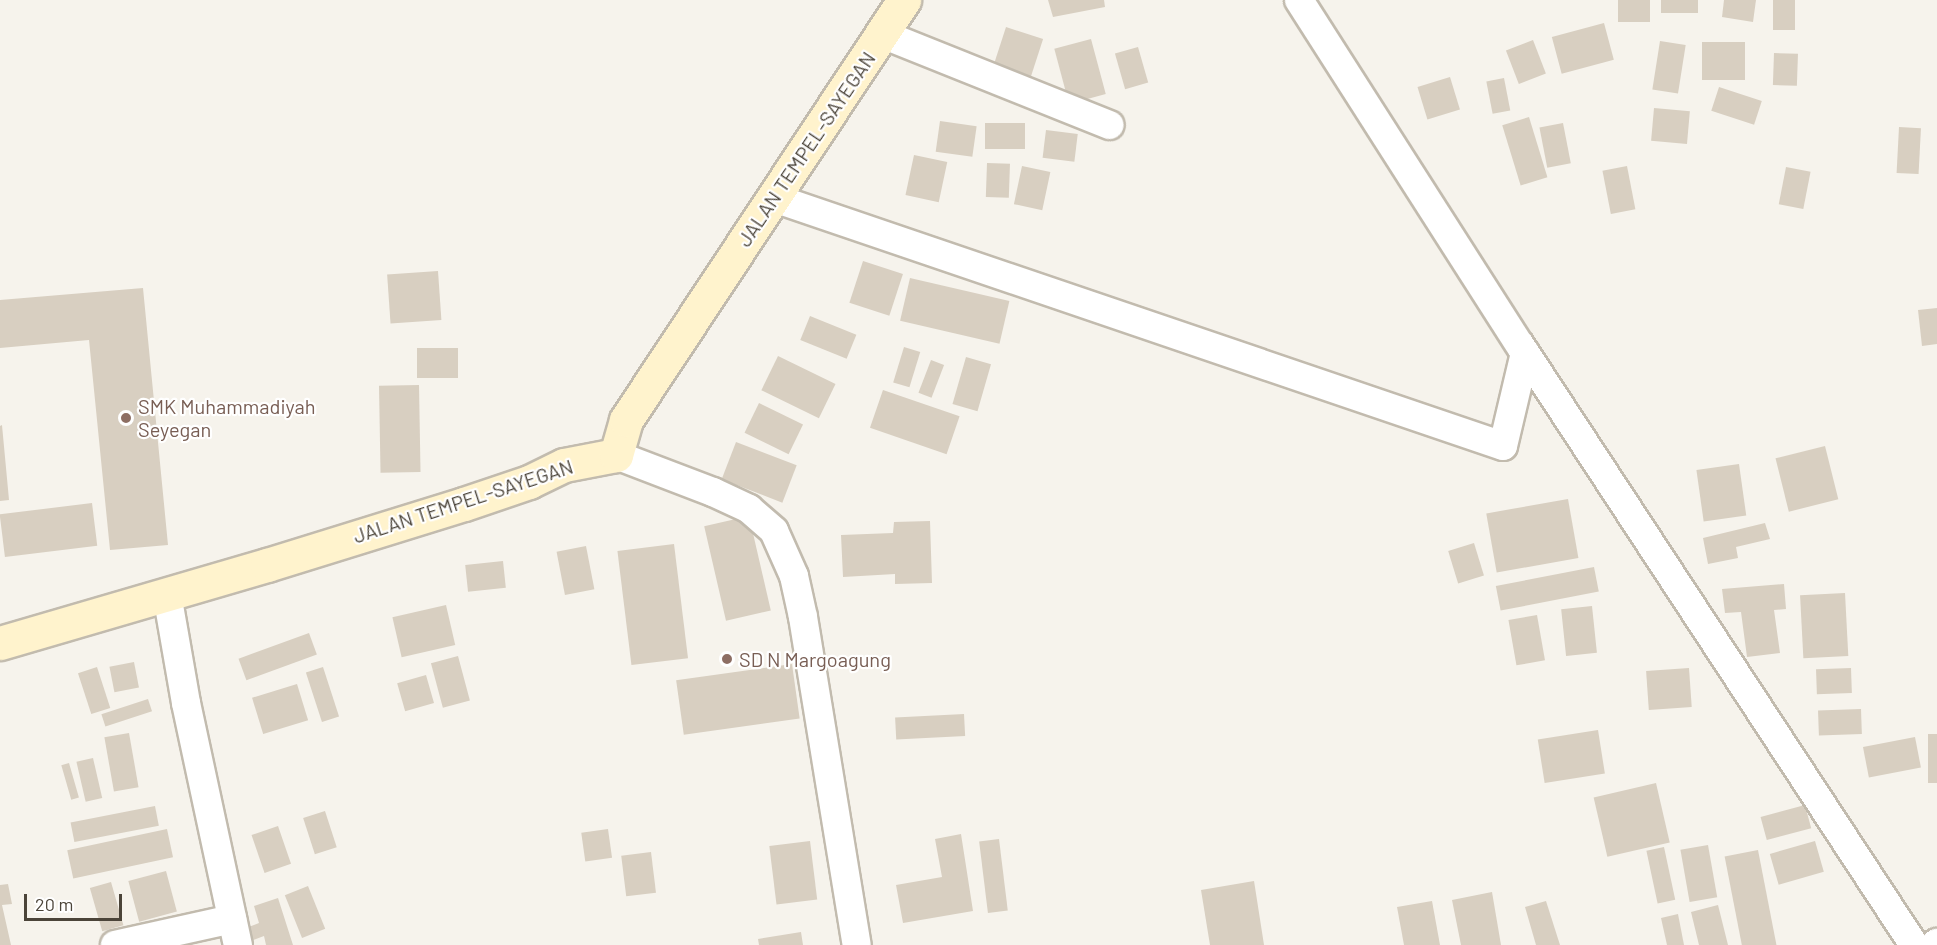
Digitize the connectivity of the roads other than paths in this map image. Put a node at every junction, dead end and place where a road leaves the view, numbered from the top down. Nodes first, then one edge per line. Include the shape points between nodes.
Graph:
1 (904, 0) edge
2 (1299, 0) edge
3 (882, 34) junction
4 (1110, 125) dead end
5 (774, 198) junction
6 (1525, 352) junction
7 (616, 455) junction
8 (167, 594) junction
9 (0, 643) edge
10 (235, 932) edge
11 (115, 945) edge
12 (857, 945) edge
13 (1914, 945) edge

1 - 3 main road, JALAN TEMPEL-SAYEGAN
2 - 6 street
3 - 4 street
3 - 5 main road, JALAN TEMPEL-SAYEGAN
5 - 6 street via 1503,446
5 - 7 main road, JALAN TEMPEL-SAYEGAN via 626,420
6 - 13 street
7 - 8 main road, JALAN TEMPEL-SAYEGAN via 564,465 529,482 464,504
7 - 12 street via 714,492 749,509 774,531 794,576 803,617
8 - 9 main road, JALAN TEMPEL-SAYEGAN
8 - 10 street
10 - 11 street

